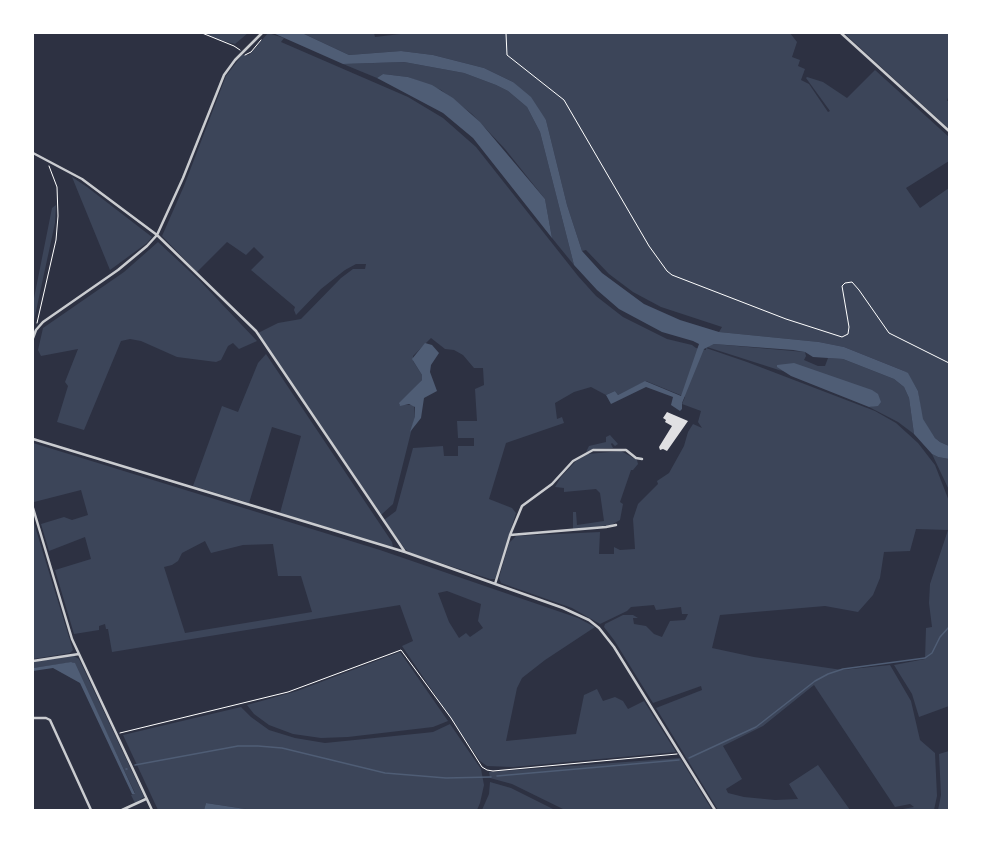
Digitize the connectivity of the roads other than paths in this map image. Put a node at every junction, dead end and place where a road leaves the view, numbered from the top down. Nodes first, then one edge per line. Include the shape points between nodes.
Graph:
1 (262, 33) edge
2 (841, 33) edge
3 (949, 131) edge
4 (33, 153) edge
5 (157, 235) junction
6 (33, 338) edge
7 (33, 439) edge
8 (642, 459) dead end
9 (33, 508) edge
10 (616, 525) dead end
11 (510, 535) junction
12 (405, 552) junction
13 (495, 584) junction
14 (79, 654) junction
15 (33, 661) edge
16 (33, 718) edge
17 (146, 798) junction
18 (91, 810) edge
19 (122, 810) edge
20 (152, 810) edge
21 (715, 810) edge

1 - 5 street via 227,69
2 - 3 street
4 - 5 street via 82,179
5 - 6 street via 123,266 47,318 38,327
5 - 12 street via 256,331
7 - 12 street
8 - 11 street via 623,450 593,450 581,456 552,484 522,506
9 - 14 street via 72,639
10 - 11 street via 606,528
11 - 13 street
12 - 13 street
13 - 21 street via 563,608 589,620 599,628 614,647
14 - 15 street
14 - 17 street
16 - 18 street via 50,720
17 - 19 street
17 - 20 street

